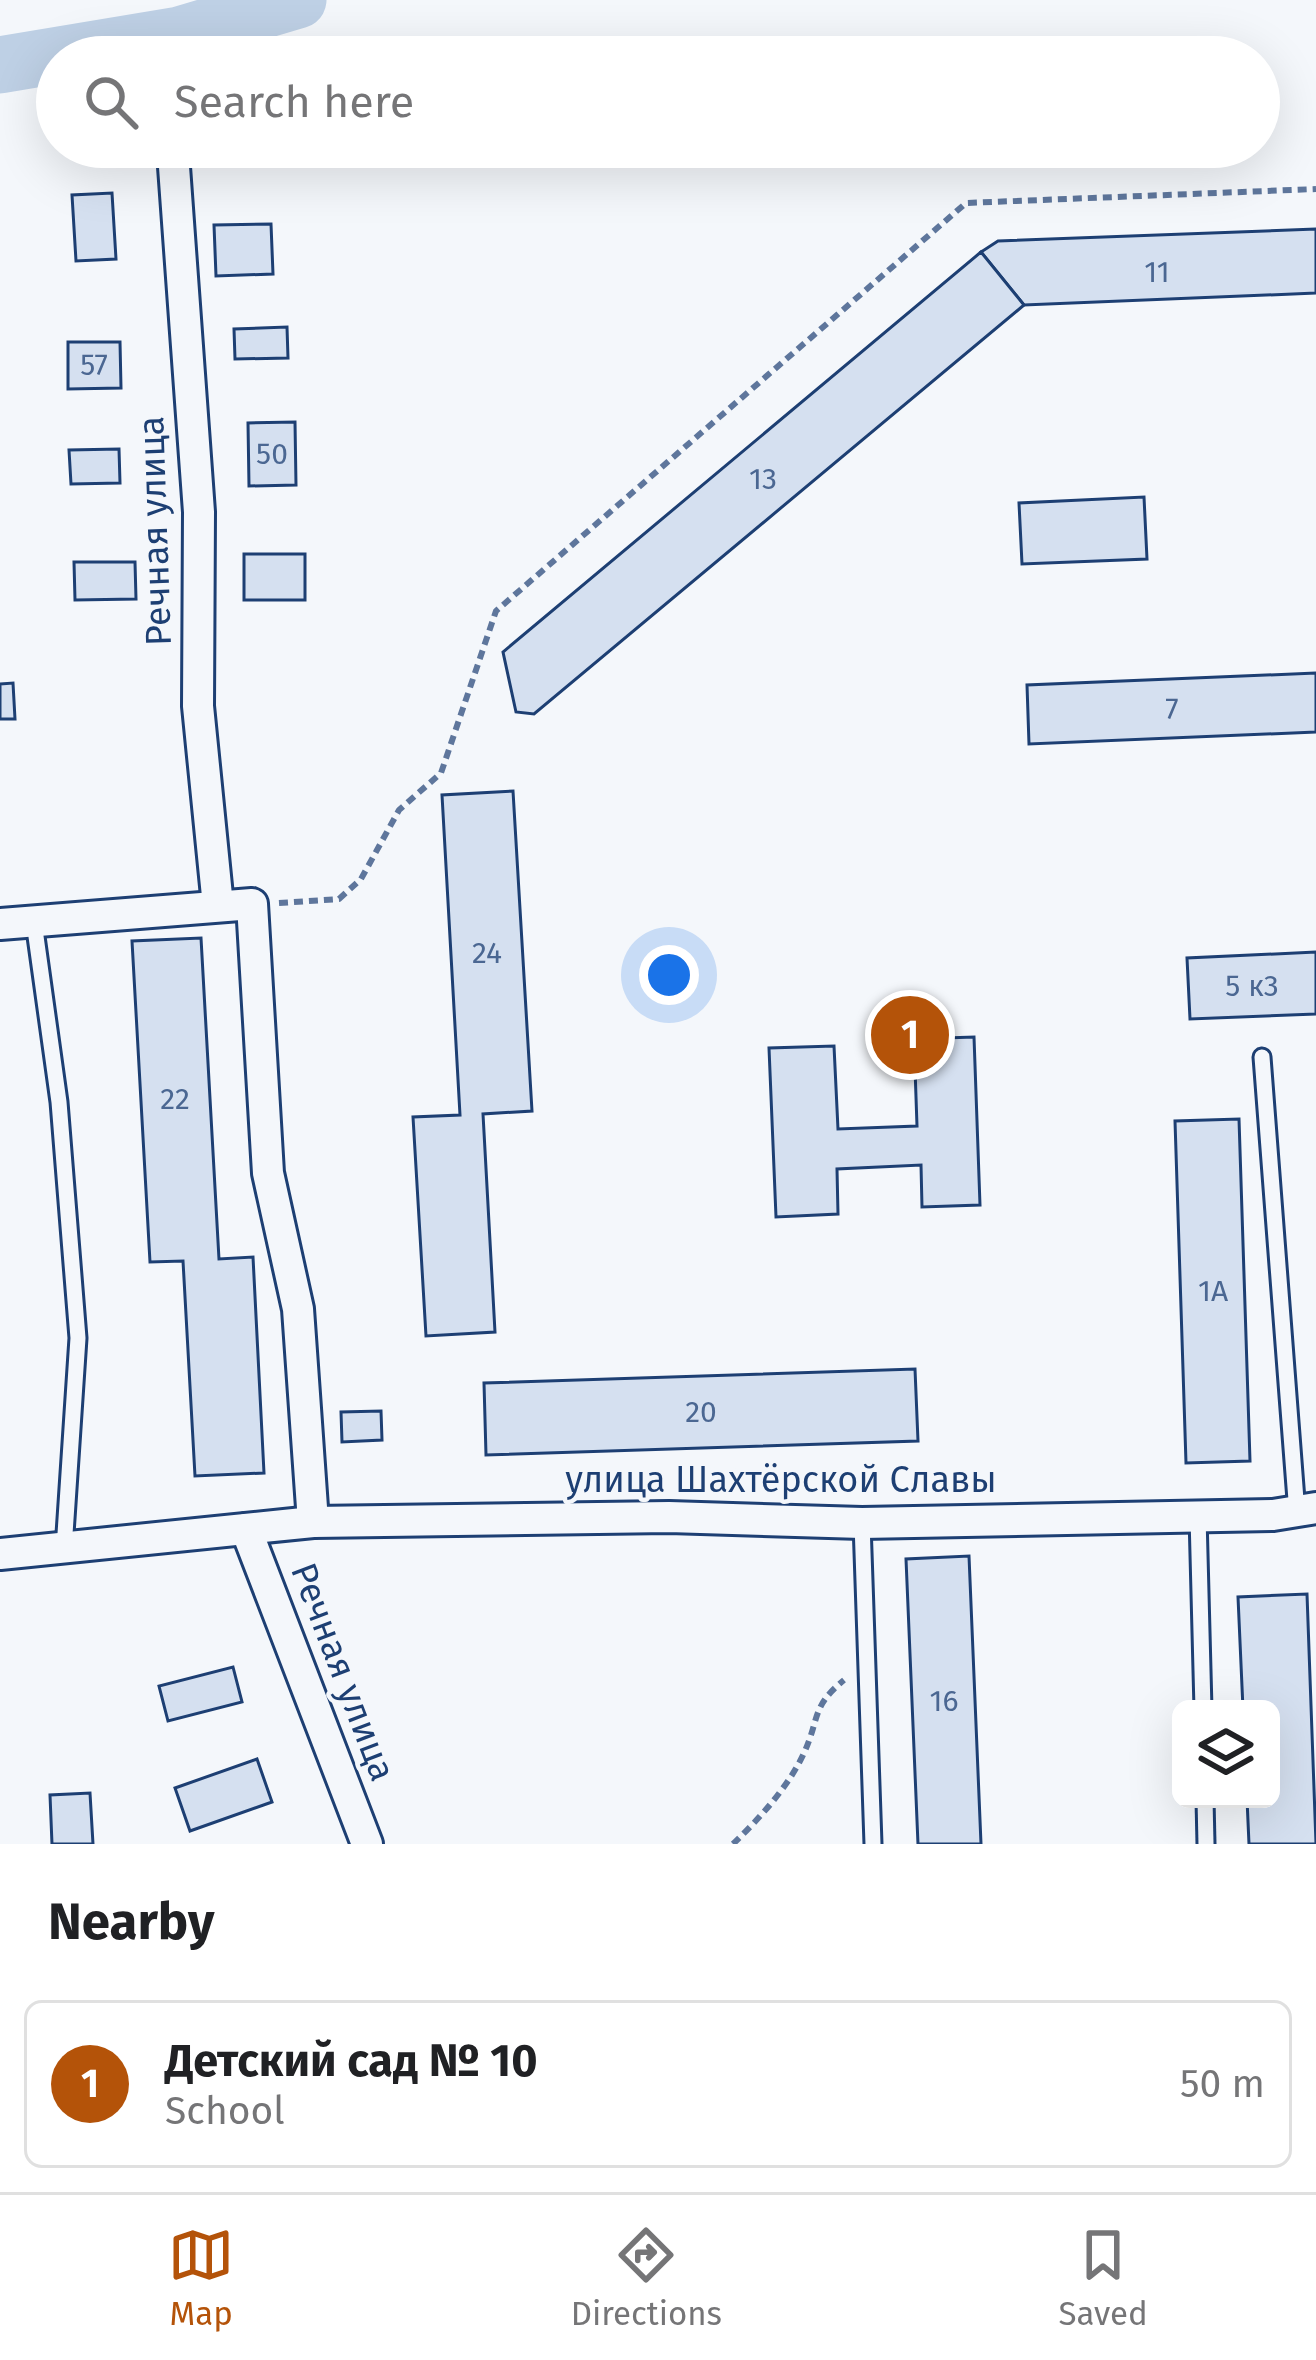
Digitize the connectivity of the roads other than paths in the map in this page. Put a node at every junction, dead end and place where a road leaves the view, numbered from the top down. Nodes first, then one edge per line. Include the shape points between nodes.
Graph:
1 (174, 168) edge
2 (218, 906) junction
3 (34, 922) junction
4 (0, 924) edge
5 (1262, 1057) dead end
6 (1307, 1511) edge
7 (1198, 1516) junction
8 (313, 1522) junction
9 (862, 1523) junction
10 (246, 1528) junction
11 (64, 1550) junction
12 (0, 1554) edge
13 (1203, 1700) edge
14 (1205, 1808) edge
15 (367, 1844) edge
16 (873, 1844) edge
17 (1206, 1844) edge

1 - 2 street, Речная улица via 199,512 198,706
2 - 3 street
2 - 8 street, Речная улица via 252,904 268,1173 298,1309
3 - 4 street
3 - 11 lane via 78,1338
5 - 6 lane
6 - 7 street, улица Шахтёрской Славы
7 - 9 street, улица Шахтёрской Славы
7 - 13 lane
8 - 9 street, улица Шахтёрской Славы
8 - 10 street, улица Шахтёрской Славы
9 - 16 lane
10 - 11 street, улица Шахтёрской Славы
10 - 15 street, Речная улица
11 - 12 street, улица Шахтёрской Славы
14 - 17 lane

